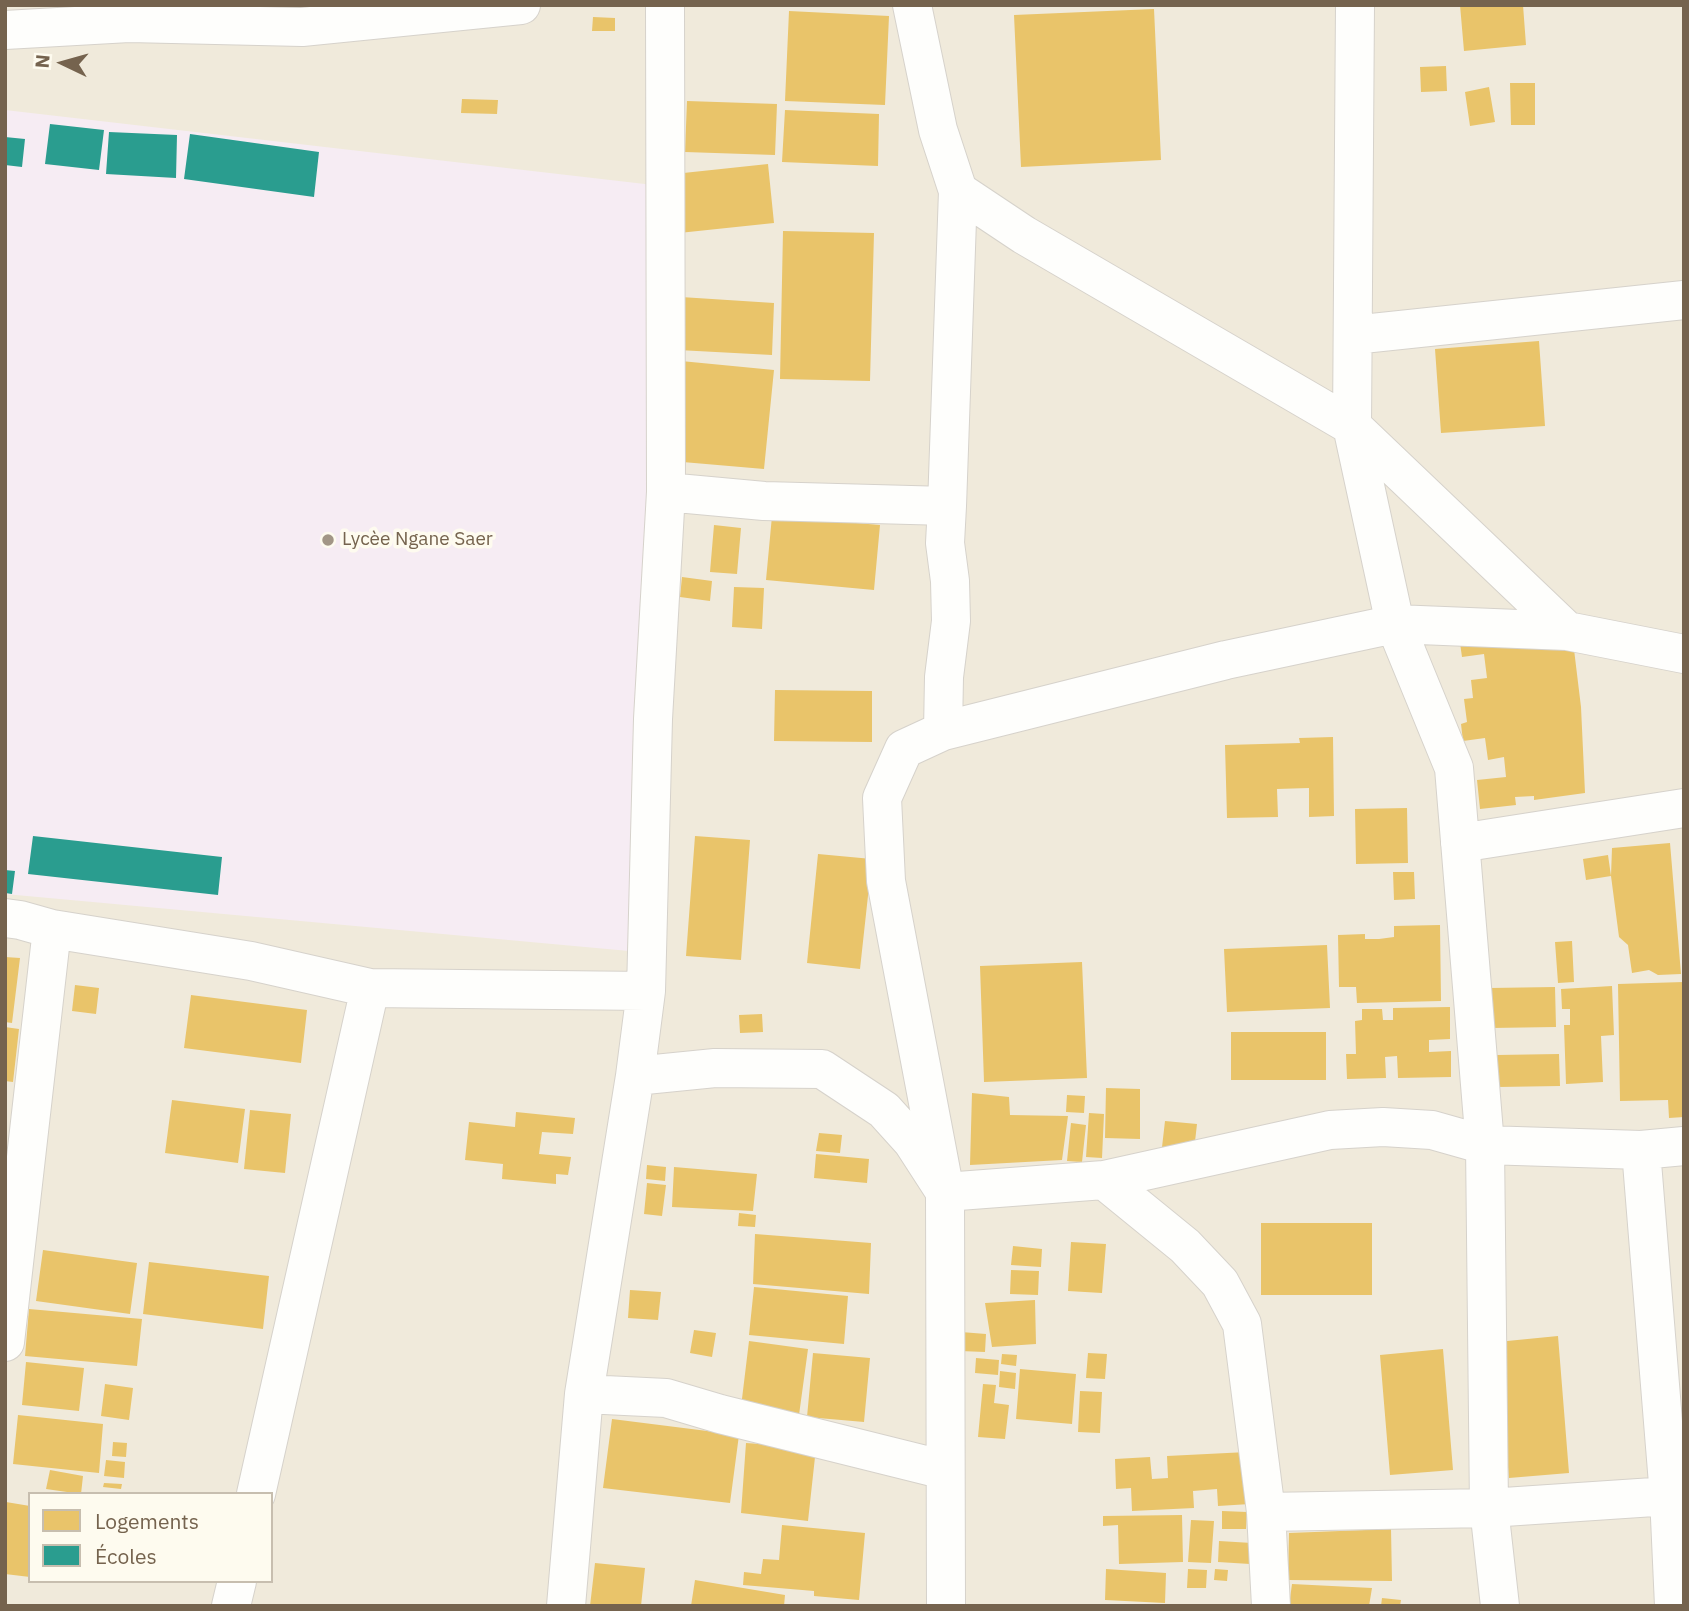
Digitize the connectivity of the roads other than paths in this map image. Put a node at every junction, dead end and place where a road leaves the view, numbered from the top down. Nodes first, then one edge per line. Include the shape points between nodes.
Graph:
1 (521, 5) edge
2 (665, 5) edge
3 (912, 5) edge
4 (1355, 5) edge
5 (129, 14) edge
6 (5, 30) edge
7 (958, 191) junction
8 (1684, 300) edge
9 (1353, 335) junction
10 (1352, 426) junction
11 (666, 492) junction
12 (947, 506) junction
13 (1395, 624) junction
14 (1567, 631) junction
15 (1684, 654) edge
16 (943, 731) junction
17 (1684, 808) edge
18 (1460, 843) junction
19 (5, 918) edge
20 (52, 929) junction
21 (370, 988) junction
22 (646, 991) junction
23 (635, 1076) junction
24 (1485, 1145) junction
25 (1684, 1146) edge
26 (1641, 1150) junction
27 (1104, 1180) junction
28 (945, 1192) junction
29 (5, 1342) edge
30 (584, 1394) junction
31 (945, 1470) junction
32 (257, 1492) edge
33 (1669, 1496) junction
34 (1489, 1508) junction
35 (1266, 1512) junction
36 (237, 1583) edge
37 (231, 1606) edge
38 (566, 1606) edge
39 (946, 1606) edge
40 (1271, 1606) edge
41 (1500, 1606) edge
42 (1674, 1606) edge

1 - 5 street via 302,27
2 - 11 street
3 - 7 street via 938,130
4 - 9 street
5 - 6 street
7 - 10 street via 1024,235
7 - 12 street
8 - 9 street
9 - 10 street
10 - 13 street
10 - 14 street
11 - 12 street via 764,501
11 - 22 street via 653,719
12 - 16 street via 951,621
13 - 14 street
13 - 16 street via 1226,660
13 - 18 street via 1454,768
14 - 15 street
16 - 28 street via 904,749 882,798 886,881
17 - 18 street
18 - 24 street
19 - 20 street
20 - 21 street via 251,961
20 - 29 street
21 - 22 street
21 - 32 street
22 - 23 street
23 - 28 street via 715,1068 822,1069 884,1110 912,1141
23 - 30 street
24 - 26 street
24 - 27 street via 1432,1130 1331,1130
24 - 34 street
25 - 26 street
26 - 33 street
27 - 28 street
27 - 35 street via 1185,1247 1220,1283 1242,1324
28 - 31 street
30 - 31 street via 666,1398
30 - 38 street
31 - 39 street
33 - 34 street
33 - 42 street
34 - 35 street
34 - 41 street
35 - 40 street
36 - 37 street

